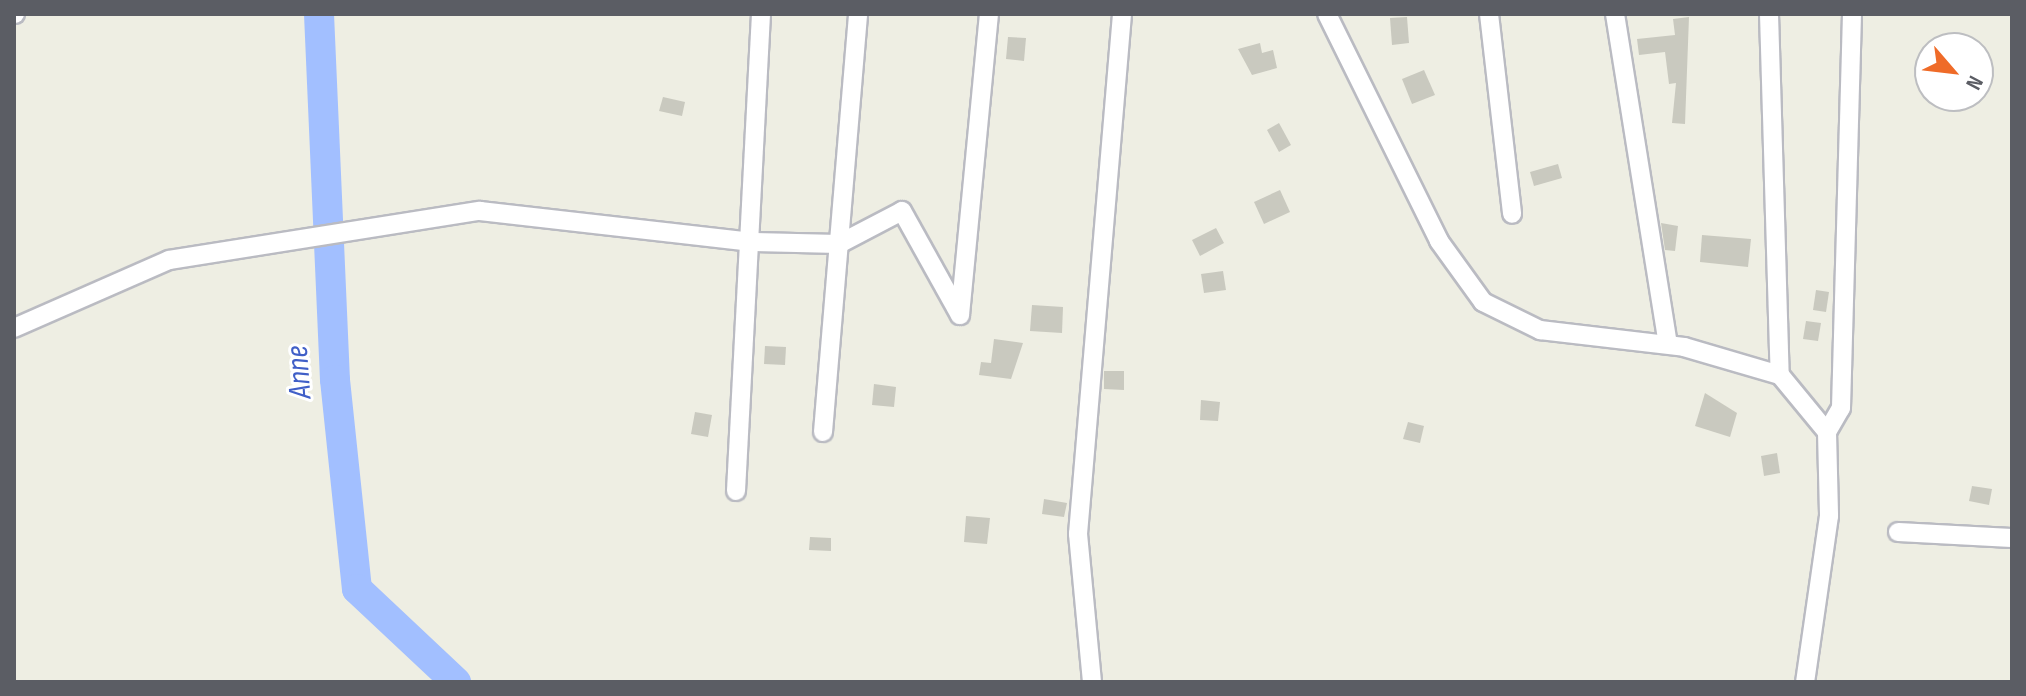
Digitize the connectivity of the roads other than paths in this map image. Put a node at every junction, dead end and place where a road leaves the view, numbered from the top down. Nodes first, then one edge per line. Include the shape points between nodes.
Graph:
1 (761, 14) edge
2 (858, 14) edge
3 (989, 14) edge
4 (1122, 14) edge
5 (1327, 14) edge
6 (1489, 14) edge
7 (1615, 14) edge
8 (1769, 14) edge
9 (1852, 14) edge
10 (1512, 214) dead end
11 (754, 242) junction
12 (839, 244) junction
13 (14, 328) edge
14 (1668, 344) junction
15 (1780, 375) junction
16 (823, 432) dead end
17 (1827, 432) junction
18 (736, 491) dead end
19 (1898, 532) dead end
20 (2012, 538) edge
21 (1092, 682) edge
22 (1805, 682) edge

1 - 11 street
2 - 12 street
3 - 12 street via 960,315 902,211
4 - 21 street via 1078,534
5 - 14 street via 1439,241 1483,302 1540,330
6 - 10 street
7 - 14 street
8 - 15 street
9 - 17 street via 1841,408
11 - 12 street
11 - 13 street via 480,211 169,260
11 - 18 street
12 - 16 street
14 - 15 street
15 - 17 street
17 - 22 street via 1829,516
19 - 20 street

